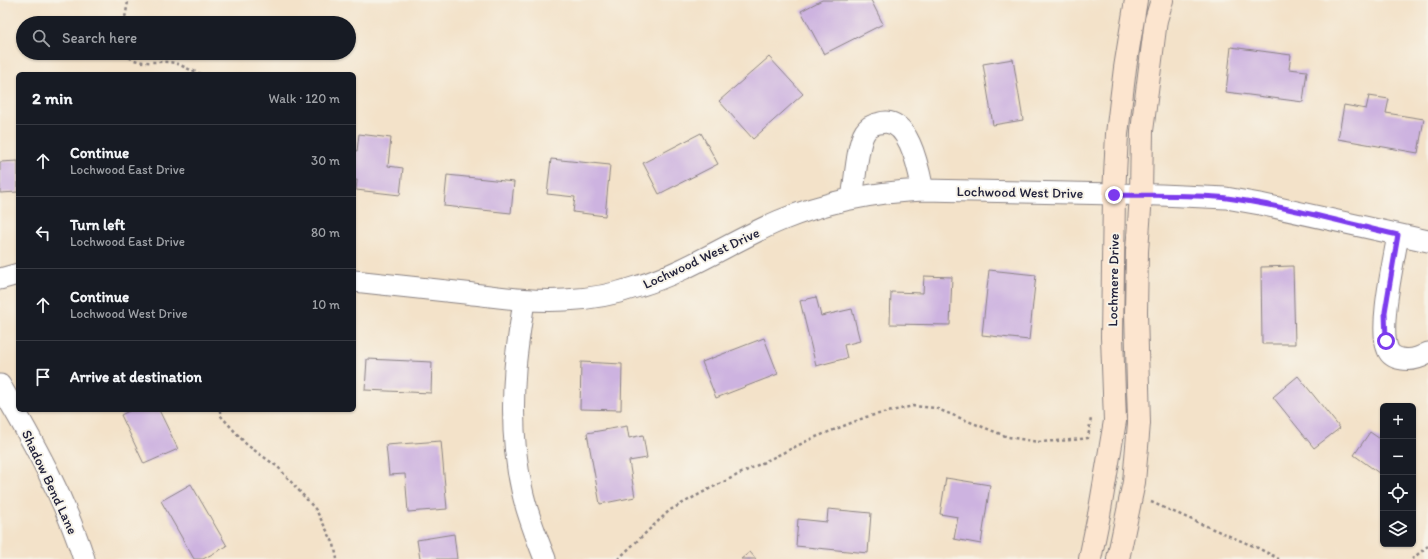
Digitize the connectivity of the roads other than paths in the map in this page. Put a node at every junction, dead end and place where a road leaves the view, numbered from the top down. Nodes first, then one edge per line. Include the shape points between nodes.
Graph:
1 (1136, 0) edge
2 (1162, 0) edge
3 (923, 190) junction
4 (1114, 195) junction
5 (1141, 195) junction
6 (852, 198) junction
7 (1398, 235) junction
8 (1428, 241) edge
9 (16, 275) edge
10 (0, 279) edge
11 (356, 281) edge
12 (524, 300) junction
13 (1428, 353) edge
14 (0, 385) edge
15 (84, 559) edge
16 (545, 559) edge
17 (1090, 559) edge
18 (1118, 559) edge

1 - 4 street, Lochmere Drive via 1118,126
2 - 5 street, Lochmere Drive via 1156,20 1142,131
3 - 4 street, Lochwood West Drive
3 - 6 street, Lochwood West Drive
3 - 6 street via 911,146 901,130 885,121 872,125 865,132 860,145
4 - 5 street, Lochwood West Drive
4 - 17 street, Lochmere Drive via 1112,337 1115,421
5 - 7 street, Lochwood West Drive via 1226,198
5 - 18 street, Lochmere Drive via 1136,312 1139,423 1134,482
6 - 12 street, Lochwood West Drive via 808,210 778,222 672,274 639,286 616,293 572,300
7 - 8 street, Lochwood West Drive
7 - 13 street via 1385,312 1388,350 1396,358 1407,360 1420,358
9 - 10 street
11 - 12 street, Lochwood West Drive
12 - 16 street via 515,368 514,425 521,489 530,522
14 - 15 street, Shadow Bend Lane via 56,489

